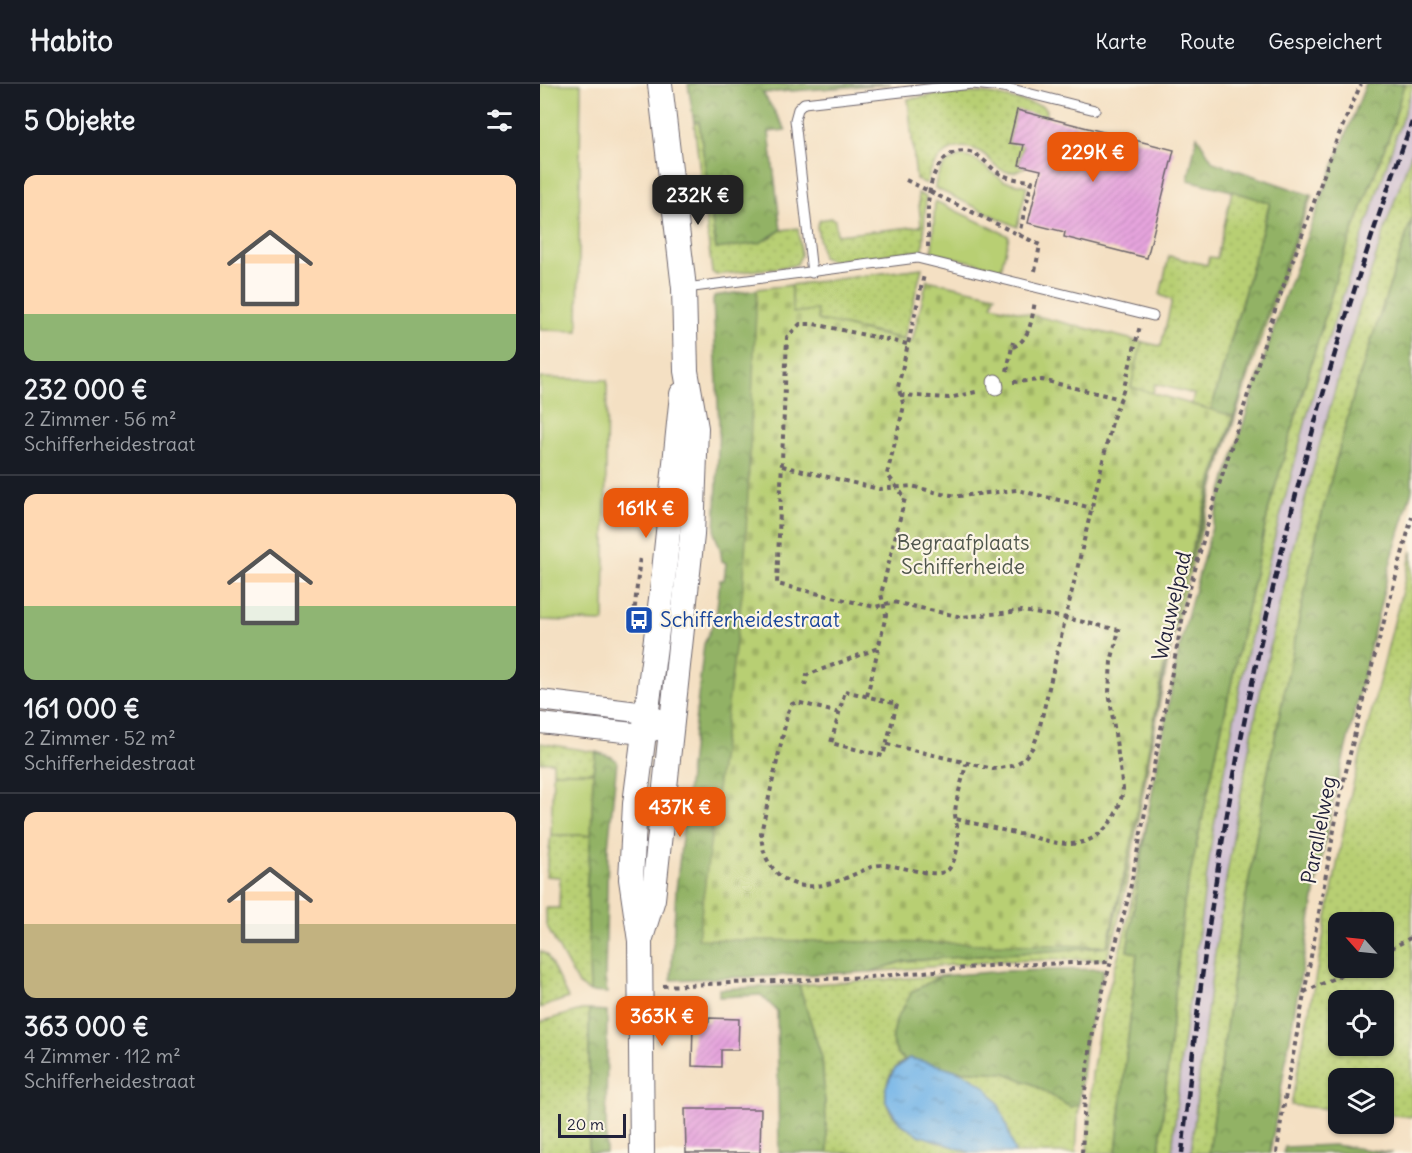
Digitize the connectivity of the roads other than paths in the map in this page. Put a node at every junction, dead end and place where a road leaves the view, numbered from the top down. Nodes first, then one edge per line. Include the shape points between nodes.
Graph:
1 (660, 84) edge
2 (1095, 110) dead end
3 (812, 273) junction
4 (684, 288) junction
5 (1148, 315) road end
6 (686, 371) junction
7 (540, 700) edge
8 (540, 723) edge
9 (644, 723) junction
10 (672, 725) junction
11 (640, 941) junction
12 (642, 1153) edge

1 - 4 street
2 - 3 lane via 1003,87 972,84 804,103 795,120
3 - 4 lane
3 - 5 lane via 917,258
4 - 6 street
6 - 9 street
6 - 10 street via 696,428 692,535
7 - 9 street
8 - 9 street
9 - 10 street
9 - 11 street via 631,879
10 - 11 street via 653,899
11 - 12 street

